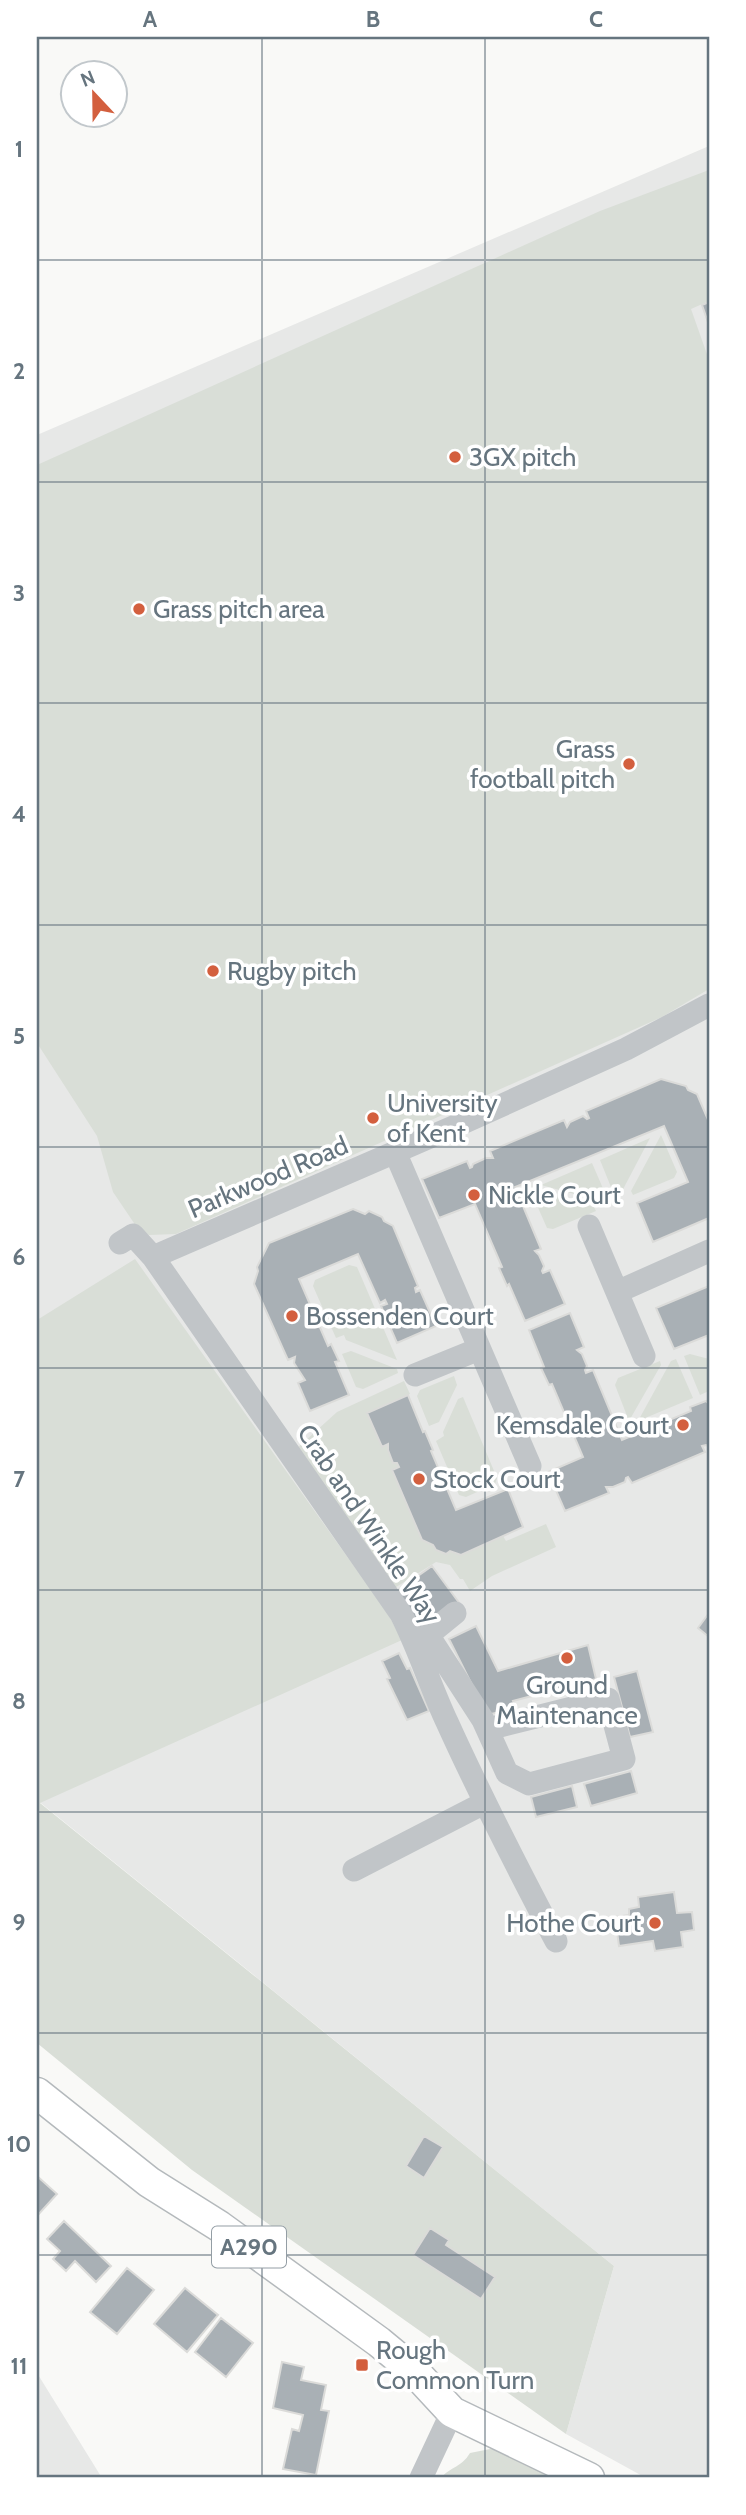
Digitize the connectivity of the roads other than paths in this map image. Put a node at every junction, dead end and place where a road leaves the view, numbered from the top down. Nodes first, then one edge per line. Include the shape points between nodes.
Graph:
1 (708, 1009) edge
2 (395, 1152) junction
3 (589, 1226) dead end
4 (127, 1239) dead end
5 (709, 1251) edge
6 (153, 1257) junction
7 (617, 1292) junction
8 (479, 1349) junction
9 (644, 1356) dead end
10 (415, 1376) dead end
11 (530, 1466) dead end
12 (455, 1613) dead end
13 (422, 1640) junction
14 (488, 1730) junction
15 (484, 1803) junction
16 (354, 1870) dead end
17 (556, 1941) dead end
18 (37, 2092) edge
19 (452, 2412) junction
20 (421, 2478) edge
21 (589, 2478) edge

1 - 2 street, Parkwood Road
2 - 6 street, Parkwood Road
2 - 8 street
3 - 7 street
4 - 6 street, Crab and Winkle Way
5 - 7 street
6 - 13 street, Crab and Winkle Way
7 - 9 street
8 - 10 street
8 - 11 street
12 - 13 street
13 - 14 street
13 - 15 street, Crab and Winkle Way via 445,1719
14 - 14 street via 608,1699 624,1759 529,1784 507,1773
15 - 16 street
15 - 17 street, Crab and Winkle Way via 504,1830
18 - 19 main road, A290 via 149,2182 219,2226 379,2342
19 - 20 street
19 - 21 main road, A290

